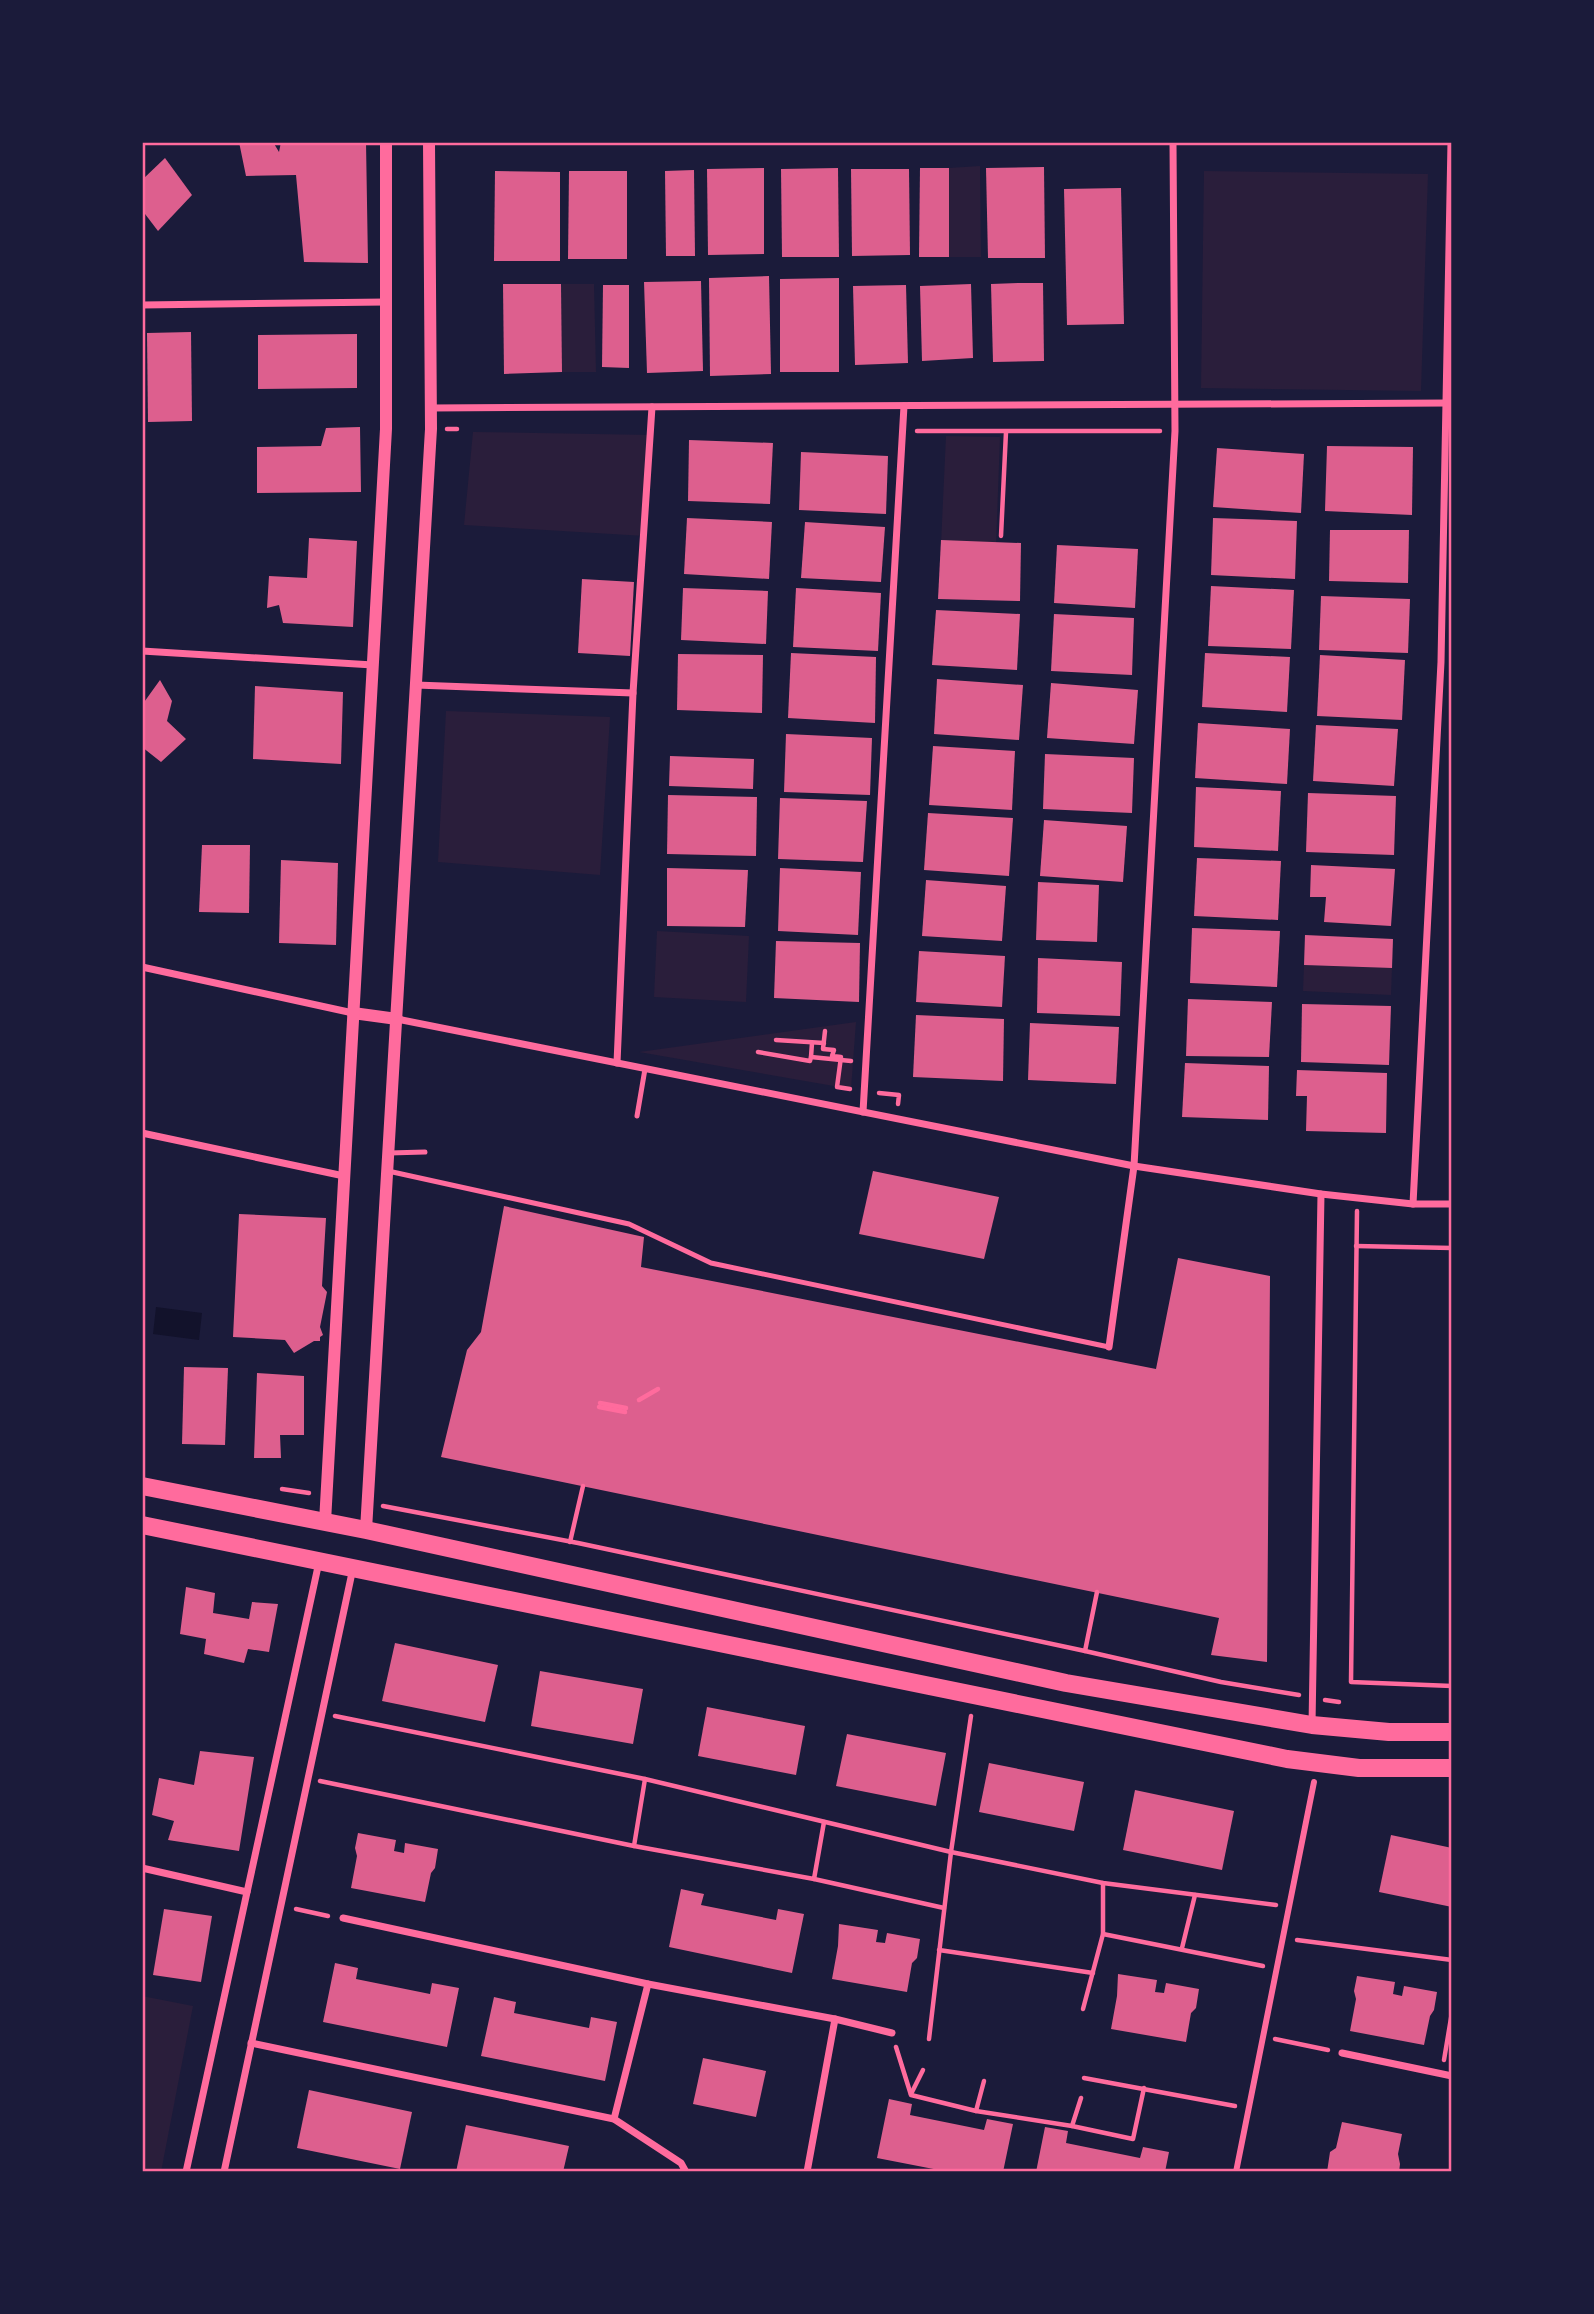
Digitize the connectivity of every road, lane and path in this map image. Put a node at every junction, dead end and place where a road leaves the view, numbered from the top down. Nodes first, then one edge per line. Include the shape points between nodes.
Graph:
1 (386, 142) edge
2 (429, 142) edge
3 (1173, 142) edge
4 (1451, 142) edge
5 (386, 302) junction
6 (142, 304) edge
7 (1448, 403) junction
8 (1176, 405) junction
9 (904, 406) junction
10 (652, 407) junction
11 (431, 408) junction
12 (904, 431) junction
13 (1175, 431) junction
14 (1006, 432) junction
15 (1001, 536) dead end
16 (142, 651) edge
17 (1441, 662) junction
18 (1452, 662) edge
19 (373, 665) junction
20 (416, 685) junction
21 (633, 693) junction
22 (142, 967) edge
23 (353, 1013) junction
24 (397, 1019) junction
25 (825, 1031) dead end
26 (776, 1040) dead end
27 (812, 1043) junction
28 (824, 1043) junction
29 (758, 1052) dead end
30 (811, 1057) junction
31 (840, 1060) junction
32 (854, 1062) dead end
33 (617, 1063) junction
34 (645, 1069) junction
35 (851, 1089) dead end
36 (863, 1112) junction
37 (637, 1116) dead end
38 (142, 1133) edge
39 (425, 1152) dead end
40 (389, 1153) junction
41 (1134, 1166) junction
42 (388, 1171) junction
43 (344, 1176) junction
44 (1321, 1194) junction
45 (1413, 1204) junction
46 (1452, 1204) edge
47 (1357, 1208) dead end
48 (1356, 1246) junction
49 (1452, 1248) edge
50 (1109, 1347) joint
51 (657, 1389) dead end
52 (639, 1401) dead end
53 (599, 1405) dead end
54 (625, 1410) dead end
55 (142, 1486) edge
56 (583, 1486) dead end
57 (282, 1489) dead end
58 (327, 1496) junction
59 (369, 1503) junction
60 (325, 1522) junction
61 (142, 1525) edge
62 (366, 1531) junction
63 (570, 1542) junction
64 (320, 1561) junction
65 (353, 1568) junction
66 (1097, 1592) dead end
67 (1086, 1651) junction
68 (1452, 1686) edge
69 (1312, 1698) junction
70 (1339, 1702) dead end
71 (332, 1715) dead end
72 (971, 1716) dead end
73 (1312, 1726) junction
74 (1452, 1732) edge
75 (1452, 1768) edge
76 (645, 1780) junction
77 (319, 1781) dead end
78 (1314, 1782) dead end
79 (824, 1822) junction
80 (634, 1846) junction
81 (951, 1852) junction
82 (142, 1868) edge
83 (814, 1880) junction
84 (1103, 1883) junction
85 (247, 1892) junction
86 (1195, 1895) junction
87 (1291, 1907) junction
88 (944, 1908) junction
89 (295, 1909) dead end
90 (343, 1918) joint
91 (1103, 1934) junction
92 (1284, 1938) junction
93 (1182, 1948) junction
94 (939, 1950) junction
95 (1452, 1960) edge
96 (1275, 1968) junction
97 (1093, 1973) junction
98 (648, 1984) junction
99 (1083, 2009) dead end
100 (1452, 2012) edge
101 (835, 2019) junction
102 (892, 2033) joint
103 (1262, 2036) junction
104 (929, 2039) dead end
105 (251, 2043) junction
106 (1342, 2053) joint
107 (923, 2070) dead end
108 (1442, 2074) junction
109 (1452, 2076) edge
110 (1084, 2078) dead end
111 (984, 2081) dead end
112 (1144, 2088) junction
113 (911, 2095) junction
114 (1081, 2098) dead end
115 (1250, 2109) junction
116 (976, 2110) junction
117 (614, 2119) junction
118 (1072, 2126) junction
119 (186, 2172) edge
120 (224, 2172) edge
121 (686, 2172) edge
122 (807, 2172) edge
123 (1236, 2172) edge

1 - 5 street
2 - 11 street
3 - 8 street
4 - 7 street
5 - 6 street
5 - 19 street via 386,429
7 - 8 street
7 - 17 street
8 - 9 street
8 - 13 street
9 - 10 street
9 - 12 street
10 - 11 street
10 - 21 street
11 - 20 street
12 - 14 path
12 - 36 street
13 - 14 path
13 - 41 street
14 - 15 path
16 - 19 street
17 - 18 street
17 - 45 street
19 - 23 street
20 - 21 street
20 - 24 street
21 - 33 street
22 - 23 street
23 - 24 street
23 - 43 street
24 - 33 street
24 - 40 street
25 - 28 path
26 - 27 path
27 - 28 path
27 - 30 path
28 - 31 path via 823,1049 834,1050 832,1056
29 - 30 path via 810,1061
30 - 31 path
31 - 32 path
31 - 35 path via 837,1087
33 - 34 street
34 - 36 street
34 - 37 lane
36 - 41 street
38 - 43 street
39 - 40 lane
40 - 42 street
41 - 44 street
41 - 50 street
42 - 50 lane via 629,1224 711,1263
42 - 59 street
43 - 58 street
44 - 45 street
44 - 69 street
45 - 46 street
47 - 48 path
48 - 49 path
48 - 68 path via 1351,1682
51 - 52 path
53 - 54 path
55 - 60 main road
56 - 63 path
57 - 58 path
58 - 60 street
59 - 62 street
59 - 63 path
60 - 62 main road
61 - 64 main road
62 - 73 main road via 1066,1683
63 - 67 path
64 - 65 main road
64 - 85 street
65 - 75 main road via 1287,1759 1359,1768
65 - 105 street
66 - 67 path
67 - 69 path
69 - 70 path
69 - 73 street
71 - 76 path
72 - 81 path
73 - 74 main road
76 - 79 path
76 - 80 path
77 - 80 path
78 - 87 street
79 - 81 path
79 - 83 path
80 - 83 path
81 - 84 path
81 - 88 path
82 - 85 street
83 - 88 path
84 - 86 path
84 - 91 path
85 - 119 street
86 - 87 path
86 - 93 path
87 - 92 street
88 - 94 path
89 - 90 path
90 - 98 street
91 - 93 path
91 - 97 path
92 - 95 path
92 - 96 street
93 - 96 path
94 - 97 path
94 - 104 path
96 - 103 street
97 - 99 path
98 - 101 street
98 - 117 street
100 - 108 path
101 - 102 street
101 - 122 street
102 - 113 path
103 - 106 path
103 - 115 street
105 - 117 street
105 - 120 street
106 - 108 street
107 - 113 path
108 - 109 street
110 - 112 path
111 - 116 path
112 - 115 path
112 - 118 path via 1133,2139
113 - 116 path
114 - 118 path
115 - 123 street
116 - 118 path
117 - 121 street via 681,2163

